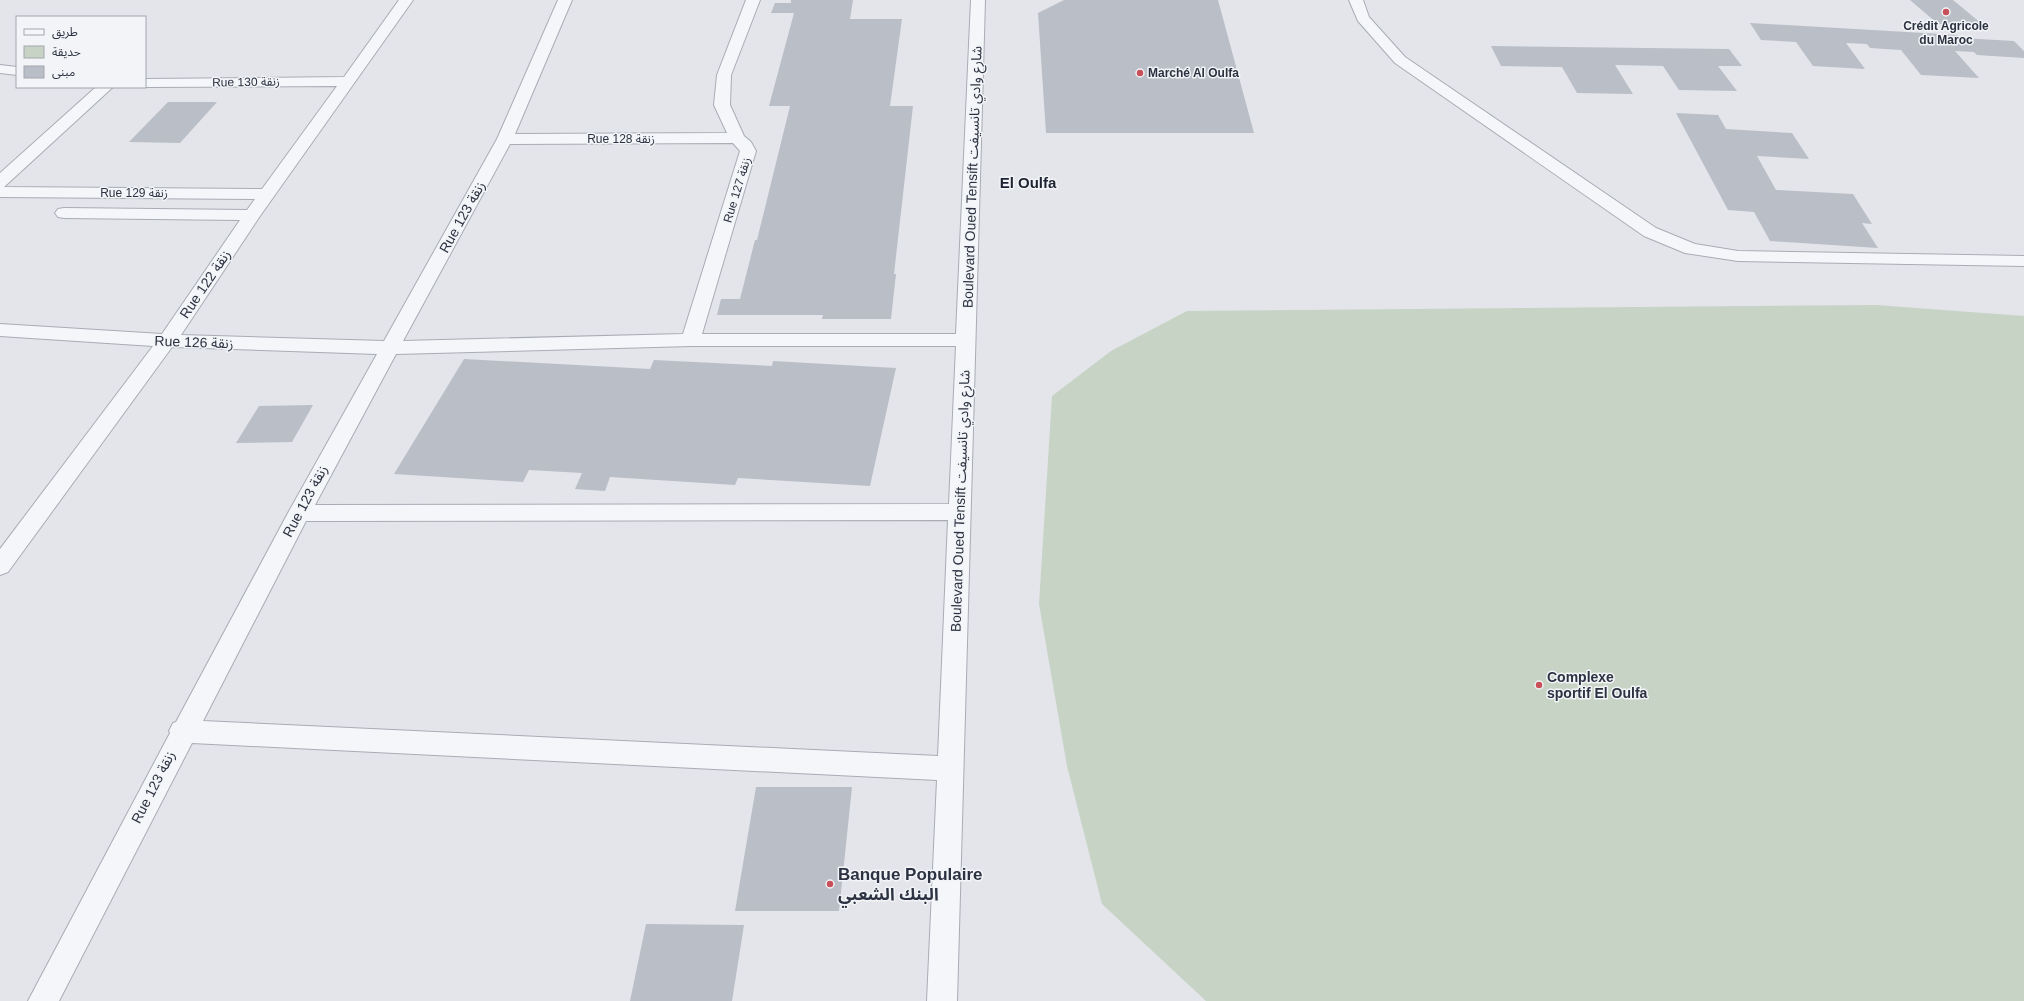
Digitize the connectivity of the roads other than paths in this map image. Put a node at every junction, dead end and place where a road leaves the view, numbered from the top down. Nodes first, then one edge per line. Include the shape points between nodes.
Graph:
1 (406, 0) edge
2 (565, 0) edge
3 (753, 0) edge
4 (978, 0) edge
5 (1356, 0) edge
6 (0, 69) edge
7 (16, 71) edge
8 (348, 81) junction
9 (146, 83) edge
10 (105, 88) edge
11 (737, 138) junction
12 (505, 140) junction
13 (0, 163) edge
14 (19, 163) junction
15 (0, 183) edge
16 (0, 192) edge
17 (82, 193) junction
18 (268, 194) junction
19 (252, 215) junction
20 (2024, 261) edge
21 (0, 330) edge
22 (691, 340) junction
23 (967, 340) junction
24 (167, 341) junction
25 (389, 348) junction
26 (959, 512) junction
27 (299, 513) junction
28 (0, 566) edge
29 (182, 731) junction
30 (950, 769) junction
31 (43, 1001) edge
32 (942, 1001) edge

1 - 8 street, Rue 122 زنقة
2 - 12 street, Rue 123 زنقة
3 - 11 street, Rue 127 زنقة via 724,75 722,105
4 - 23 street, Boulevard Oued Tensift شارع وادي تانسيفت
5 - 20 street via 1363,18 1400,60 1650,232 1691,249 1738,256
6 - 7 street
8 - 9 street, Rue 130 زنقة
8 - 18 street, Rue 122 زنقة
10 - 14 street
11 - 12 street, Rue 128 زنقة
11 - 22 street, Rue 127 زنقة via 748,152
12 - 25 street, Rue 123 زنقة
13 - 14 street
14 - 15 street
16 - 17 street, Rue 129 زنقة
17 - 18 street, Rue 129 زنقة
17 - 19 street via 64,213
18 - 19 street, Rue 122 زنقة
19 - 24 street, Rue 122 زنقة
21 - 24 street, Rue 126 زنقة
22 - 23 street, Rue 126 زنقة
22 - 25 street, Rue 126 زنقة
23 - 26 street, Boulevard Oued Tensift شارع وادي تانسيفت
24 - 25 street, Rue 126 زنقة
24 - 28 street, Rue 122 زنقة
25 - 27 street, Rue 123 زنقة
26 - 27 street
26 - 30 street, Boulevard Oued Tensift شارع وادي تانسيفت
27 - 29 street, Rue 123 زنقة
29 - 30 street
29 - 31 street, Rue 123 زنقة
30 - 32 street, Boulevard Oued Tensift شارع وادي تانسيفت

